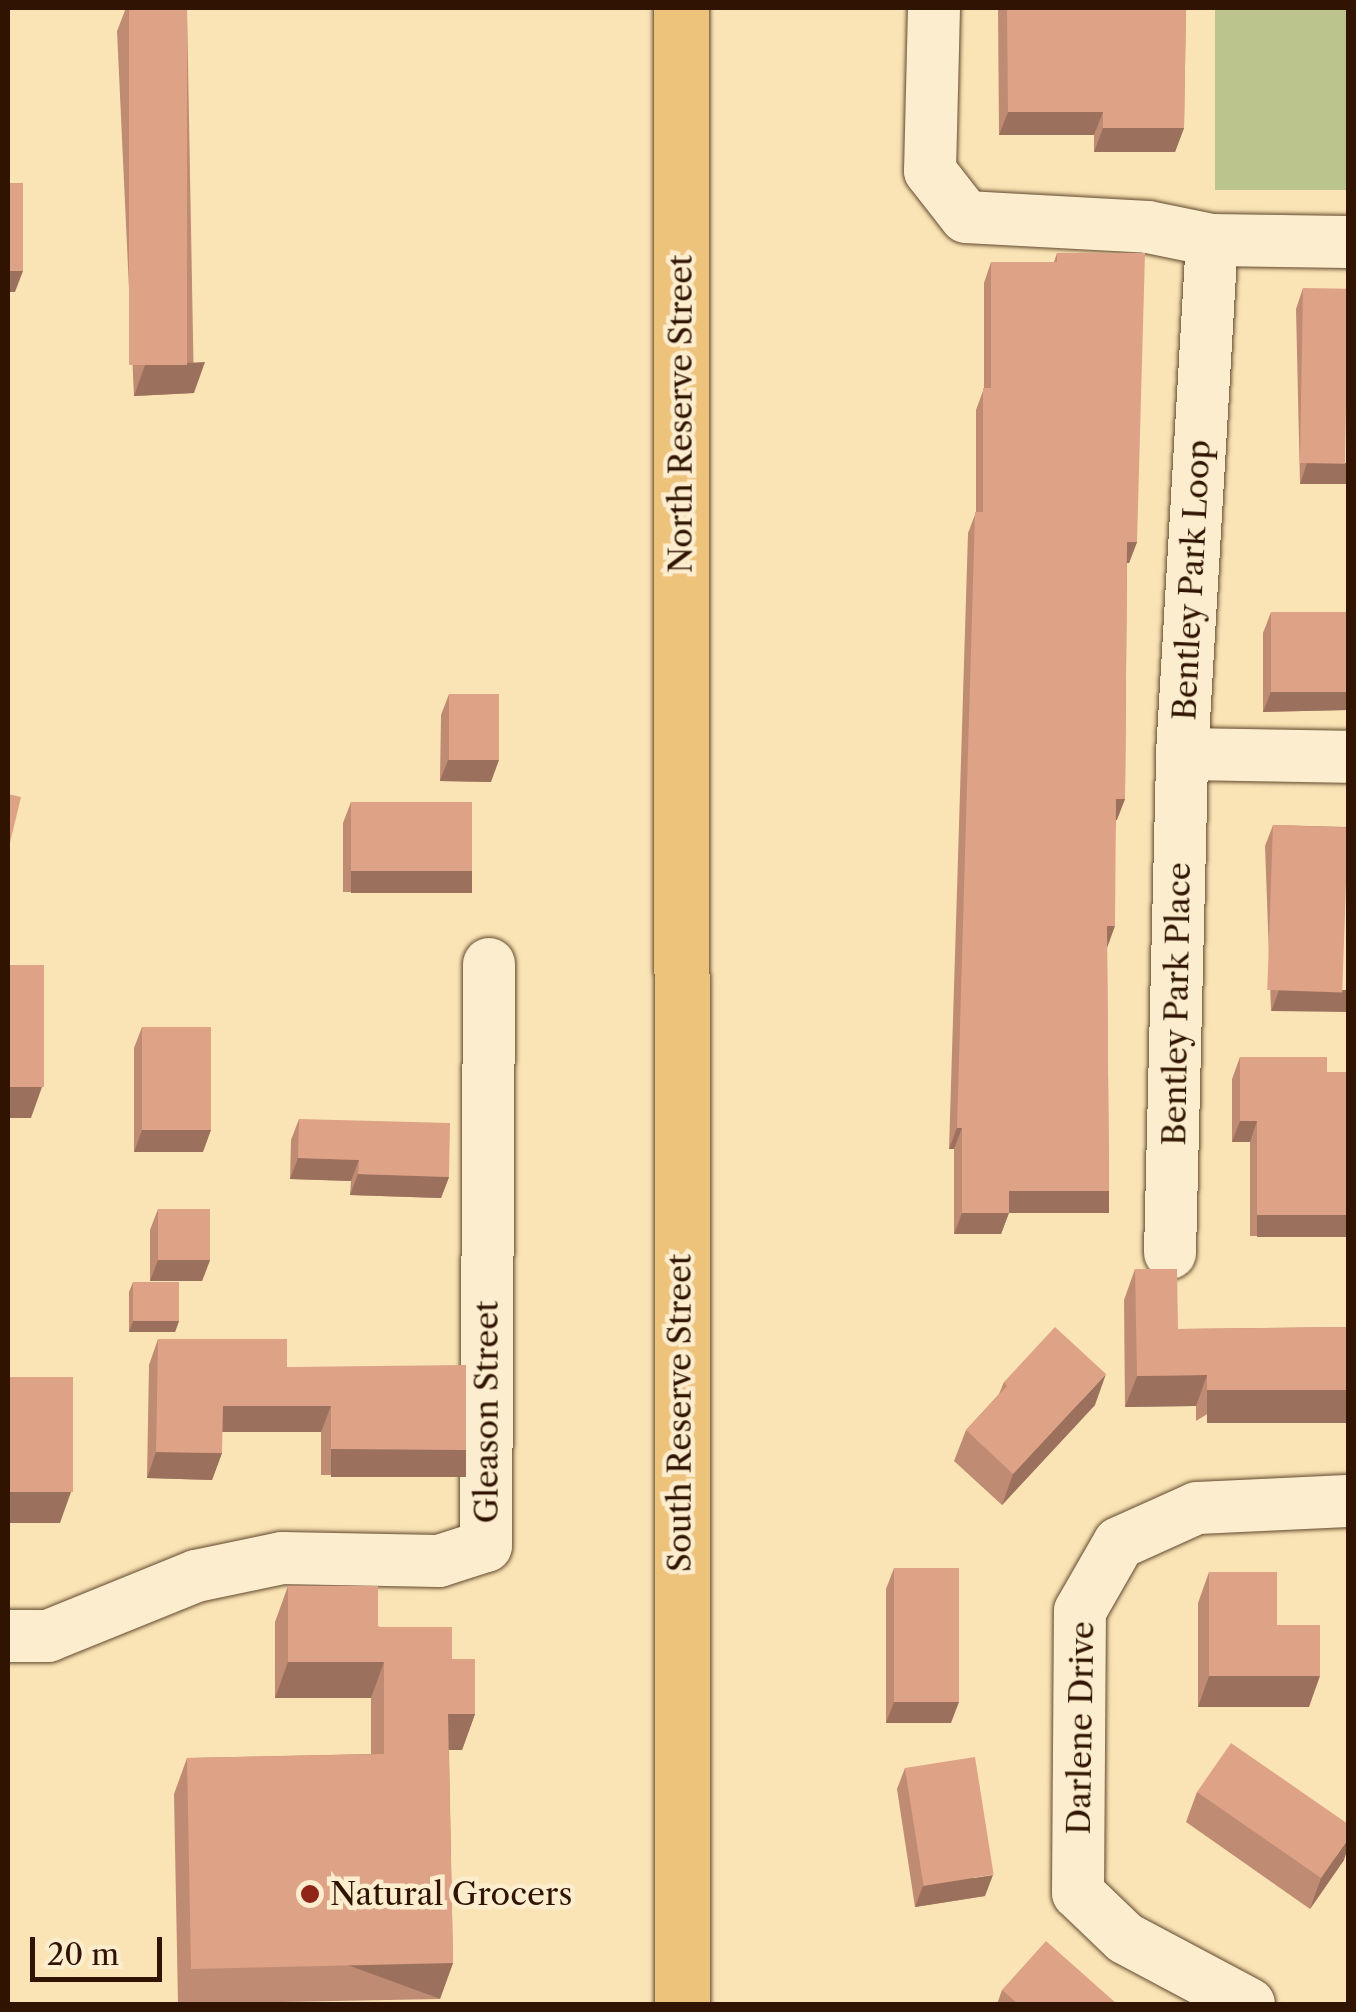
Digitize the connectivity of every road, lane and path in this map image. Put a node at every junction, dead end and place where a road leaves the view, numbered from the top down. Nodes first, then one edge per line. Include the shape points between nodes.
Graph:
1 (681, 8) edge
2 (934, 8) edge
3 (1212, 240) junction
4 (1348, 242) edge
5 (1182, 754) junction
6 (1348, 757) edge
7 (680, 821) joint
8 (490, 964) dead end
9 (1170, 1254) dead end
10 (1348, 1501) edge
11 (8, 1636) edge
12 (682, 2004) edge
13 (1250, 2004) edge

1 - 7 highway, North Reserve Street
2 - 3 street via 930,171 966,217 1148,228
3 - 4 street
3 - 5 street, Bentley Park Loop
5 - 6 street, Bentley Park Loop
5 - 9 street, Bentley Park Place
7 - 12 highway, South Reserve Street
8 - 11 street, Gleason Street via 486,1546 440,1561 282,1558 196,1576 48,1636
10 - 13 street, Darlene Drive via 1196,1508 1119,1543 1080,1611 1078,1893 1125,1938

